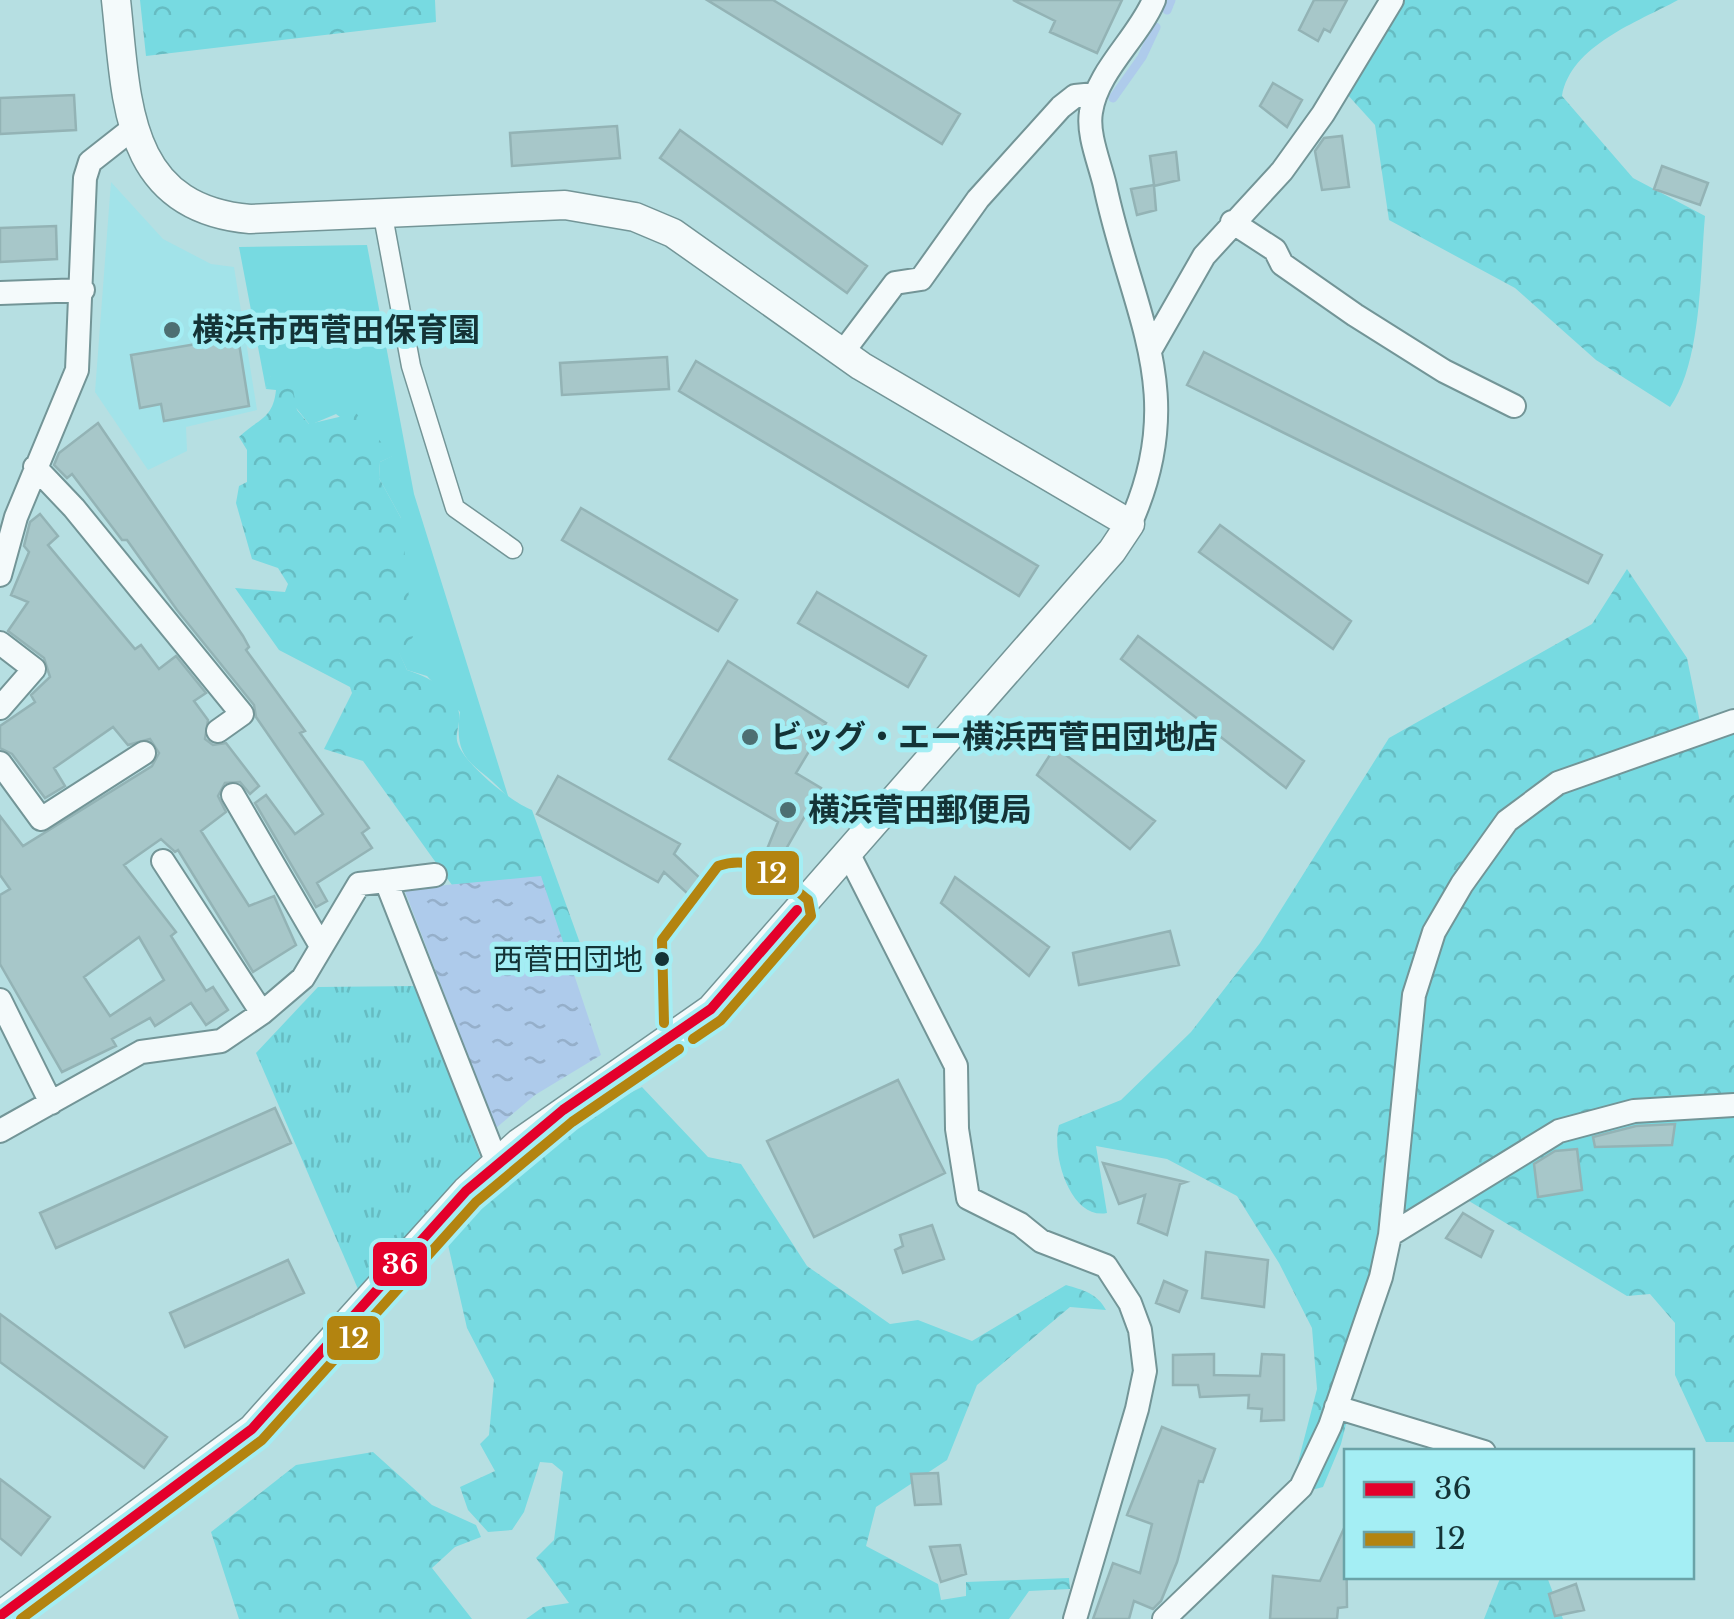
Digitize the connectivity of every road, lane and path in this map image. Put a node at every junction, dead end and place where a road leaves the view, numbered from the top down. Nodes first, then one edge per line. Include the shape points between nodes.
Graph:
1 (116, 0) edge
2 (1154, 0) edge
3 (1392, 0) edge
4 (1095, 94) junction
5 (132, 129) junction
6 (383, 216) junction
7 (1232, 222) junction
8 (83, 290) junction
9 (0, 292) edge
10 (1152, 348) junction
11 (843, 352) junction
12 (1514, 406) dead end
13 (35, 467) junction
14 (1130, 524) junction
15 (513, 549) dead end
16 (0, 575) edge
17 (0, 642) edge
18 (0, 708) edge
19 (1734, 722) edge
20 (218, 731) dead end
21 (144, 753) dead end
22 (0, 764) edge
23 (233, 795) dead end
24 (847, 852) junction
25 (163, 862) dead end
26 (435, 875) dead end
27 (386, 881) junction
28 (322, 946) junction
29 (0, 1000) edge
30 (262, 1013) junction
31 (51, 1103) junction
32 (1734, 1105) edge
33 (0, 1131) edge
34 (497, 1163) junction
35 (1390, 1235) junction
36 (1336, 1407) junction
37 (1418, 1442) edge
38 (1464, 1449) edge
39 (0, 1616) edge
40 (1074, 1619) edge
41 (1164, 1619) edge

1 - 5 street
2 - 4 street
3 - 7 street via 1282,171
4 - 10 street via 1090,117 1110,211
4 - 11 street via 1061,106 978,199 921,279 894,283
5 - 6 street via 155,174 179,196 221,217
5 - 8 street via 90,162 85,178
6 - 11 street via 565,206 634,217 673,233
6 - 15 street via 410,366 455,508
7 - 10 street via 1204,256
7 - 12 street via 1355,315 1444,372
8 - 9 street
8 - 13 street via 77,370
10 - 14 street via 1158,428 1148,484
11 - 14 street
13 - 16 street
13 - 20 street via 242,714
14 - 24 street
17 - 18 street via 34,669
19 - 35 street via 1558,783 1507,820 1462,884 1434,932 1414,995
21 - 22 street via 40,818
23 - 28 street
24 - 34 street via 710,1008
24 - 40 street via 956,1066 968,1198 1041,1242 1106,1266 1140,1330 1145,1371 1137,1409
25 - 30 street
26 - 27 street
27 - 28 street via 359,884
27 - 34 street
28 - 30 street via 303,978
29 - 31 street
30 - 31 street via 221,1041 142,1052
31 - 33 street
32 - 35 street via 1634,1110 1559,1131
34 - 39 street via 252,1428
35 - 36 street
36 - 37 street
36 - 41 street via 1302,1487
37 - 38 street

